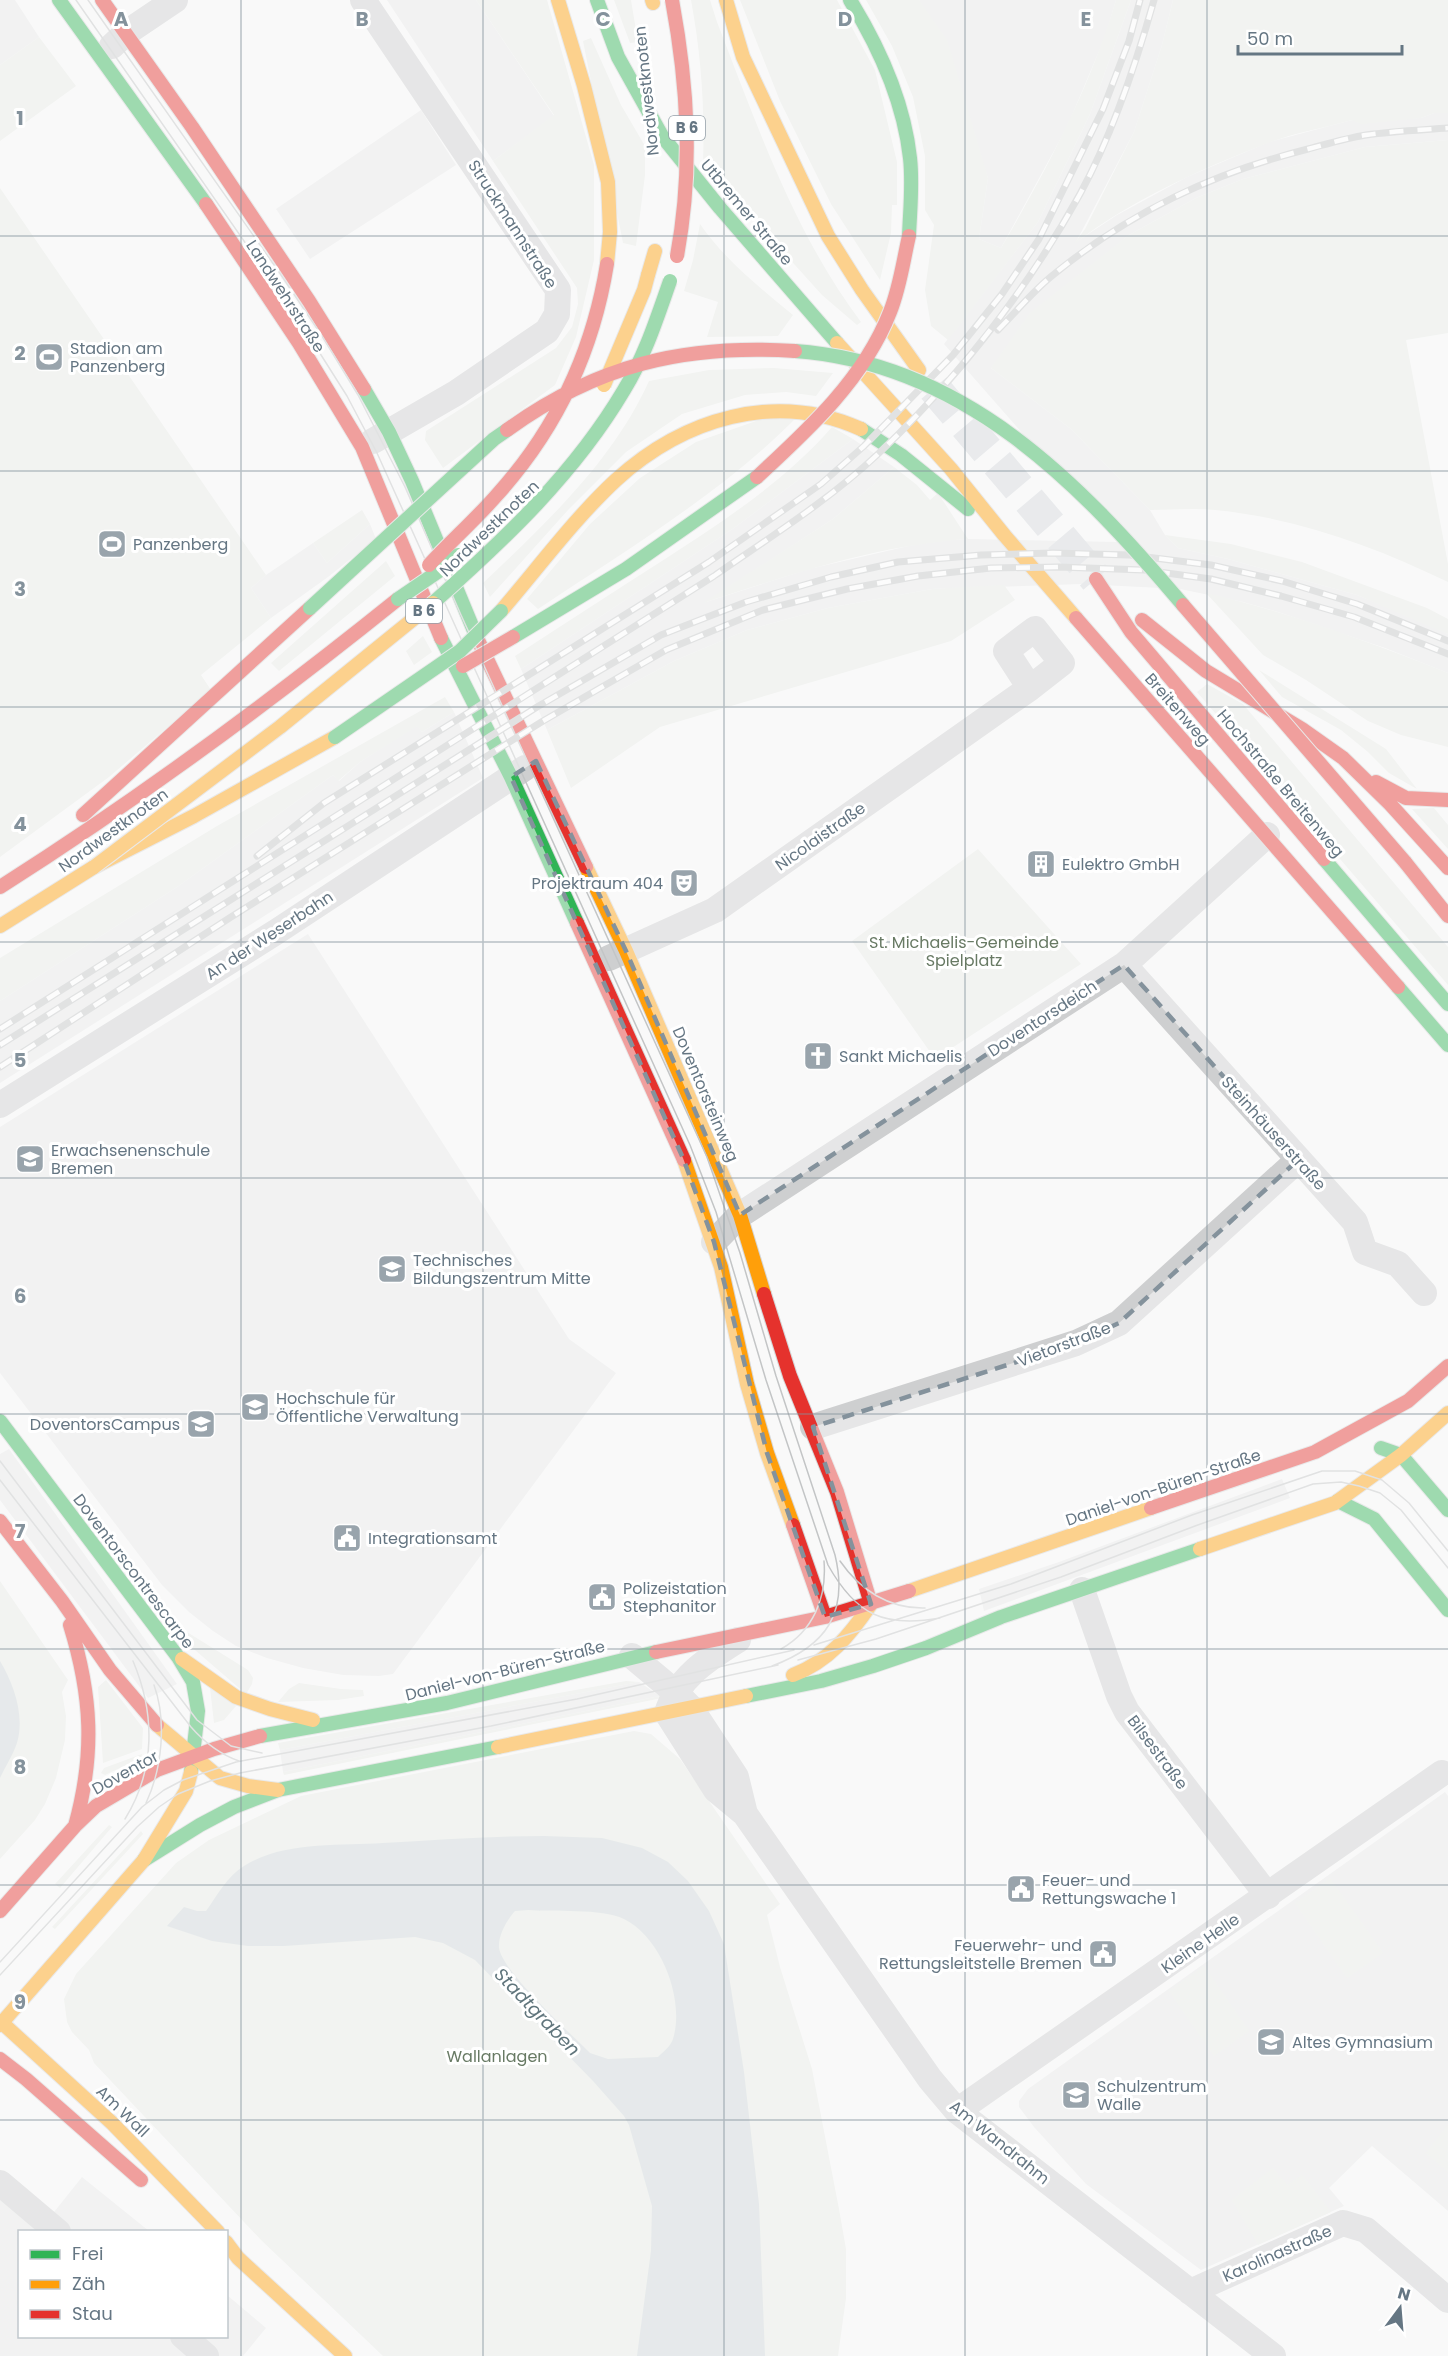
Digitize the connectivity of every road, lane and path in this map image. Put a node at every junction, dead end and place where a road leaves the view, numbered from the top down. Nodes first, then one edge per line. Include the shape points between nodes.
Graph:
1 (59, 0) edge
2 (102, 0) edge
3 (175, 0) edge
4 (363, 0) edge
5 (558, 0) edge
6 (597, 0) edge
7 (672, 0) edge
8 (726, 0) edge
9 (850, 0) edge
10 (126, 33) junction
11 (102, 57) junction
12 (667, 113) dead end
13 (669, 164) dead end
14 (656, 246) dead end
15 (917, 367) dead end
16 (884, 396) joint
17 (594, 400) dead end
18 (389, 432) junction
19 (362, 447) junction
20 (1005, 536) junction
21 (464, 549) dead end
22 (398, 600) junction
23 (466, 614) joint
24 (1030, 688) dead end
25 (335, 737) junction
26 (536, 761) junction
27 (1362, 775) junction
28 (511, 777) junction
29 (1448, 800) edge
30 (1267, 835) junction
31 (94, 867) junction
32 (1448, 868) edge
33 (14, 878) junction
34 (0, 887) edge
35 (1448, 916) edge
36 (0, 926) edge
37 (626, 951) junction
38 (597, 963) junction
39 (1125, 965) junction
40 (1448, 1004) edge
41 (1448, 1046) edge
42 (0, 1105) edge
43 (1298, 1160) junction
44 (740, 1215) junction
45 (714, 1242) junction
46 (1424, 1293) dead end
47 (1448, 1366) edge
48 (1408, 1401) junction
49 (1448, 1413) edge
50 (1400, 1420) dead end
51 (0, 1421) edge
52 (813, 1427) junction
53 (1390, 1444) junction
54 (1328, 1445) junction
55 (1350, 1445) dead end
56 (1371, 1447) dead end
57 (1401, 1455) junction
58 (1384, 1467) junction
59 (1381, 1486) dead end
60 (1338, 1502) junction
61 (1378, 1502) dead end
62 (1448, 1510) edge
63 (1374, 1519) junction
64 (0, 1521) edge
65 (1082, 1590) junction
66 (62, 1601) junction
67 (871, 1604) junction
68 (1448, 1610) edge
69 (825, 1617) junction
70 (854, 1630) junction
71 (745, 1635) junction
72 (868, 1635) dead end
73 (896, 1645) dead end
74 (915, 1650) junction
75 (178, 1656) junction
76 (632, 1656) junction
77 (745, 1695) junction
78 (677, 1704) junction
79 (331, 1724) junction
80 (194, 1757) junction
81 (1442, 1773) dead end
82 (278, 1790) junction
83 (75, 1826) junction
84 (144, 1860) junction
85 (1268, 1896) junction
86 (0, 1911) edge
87 (1, 2023) edge
88 (0, 2059) edge
89 (957, 2111) junction
90 (0, 2183) edge
91 (152, 2191) dead end
92 (56, 2230) edge
93 (216, 2230) edge
94 (232, 2255) edge
95 (1190, 2292) junction
96 (1448, 2300) edge
97 (184, 2338) edge
98 (206, 2356) edge
99 (345, 2356) edge
100 (1273, 2356) edge

1 - 11 main road, Landwehrstraße
2 - 10 main road, Landwehrstraße
3 - 10 street
4 - 18 street, Struckmannstraße via 558,290 557,314 547,331 456,393
5 - 22 main road, bridge via 608,182 610,232 596,325 566,397 545,432 506,485
6 - 16 main road, Utbremer Straße via 618,57 662,136
7 - 31 main road, Nordwestknoten / B 6, bridge via 687,110 686,208 677,256 652,338 609,417 542,502 445,594 326,694
8 - 15 main road via 743,57 828,236
9 - 25 main road, bridge via 898,103 910,156 909,236 899,287 874,347 836,398 757,477 626,569
10 - 11 street
10 - 18 main road, Landwehrstraße via 309,301
11 - 19 main road, Landwehrstraße via 224,230
12 - 13 main road, Nordwestknoten
14 - 17 main road, bridge via 606,382
16 - 20 main road, Breitenweg
18 - 19 street, Struckmannstraße
18 - 23 main road, Landwehrstraße
19 - 28 main road, Landwehrstraße via 440,636
20 - 25 main road, bridge via 903,456 859,428 790,409 759,409 706,423 625,472 501,611 460,651
20 - 30 main road, Breitenweg
21 - 22 main road, Nordwestknoten / B 6, bridge
22 - 33 main road, Nordwestknoten / B 6 via 303,677 148,791
23 - 26 main road, Doventorsteinweg
24 - 37 street, Nicolaistraße via 715,910
25 - 31 main road, bridge
26 - 28 street, An der Weserbahn
26 - 37 main road, Doventorsteinweg
27 - 29 main road via 1406,798
27 - 32 main road
27 - 40 main road, Hochstraße Breitenweg via 1288,719 1193,662 1096,579 1131,632
28 - 38 main road
28 - 42 street, An der Weserbahn via 276,932
30 - 39 street, Doventorsdeich
30 - 41 main road, Breitenweg
31 - 36 main road, Nordwestknoten / B 6
33 - 34 main road, Nordwestknoten / B 6
33 - 35 main road, bridge via 464,465 520,419 580,385 626,367 673,354 740,348 807,350 894,370 976,407 1013,432 1104,515
37 - 38 street, Nicolaistraße
37 - 44 main road, Doventorsteinweg
38 - 45 main road via 683,1158
39 - 43 street, Steinhäuserstraße
39 - 44 street, Doventorsdeich
43 - 46 street, Steinhäuserstraße via 1355,1222 1365,1252 1398,1264
43 - 52 street, Vietorstraße via 1119,1323 1076,1343
44 - 45 street, Doventorsdeich
44 - 52 main road, Doventorsteinweg via 790,1377
45 - 69 main road via 767,1454
47 - 48 main road, Daniel-von-Büren-Straße
48 - 50 main road
48 - 54 main road, Daniel-von-Büren-Straße
49 - 57 main road
51 - 75 main road, Doventorscontrescarpe
52 - 67 main road, Doventorsteinweg
53 - 56 main road
53 - 57 main road
53 - 58 main road
54 - 55 main road
54 - 67 main road, Daniel-von-Büren-Straße
57 - 58 main road
57 - 62 main road
58 - 59 main road
58 - 60 main road
60 - 63 main road
60 - 65 main road
61 - 63 main road
63 - 68 main road
64 - 66 main road
65 - 74 main road
65 - 85 street, Bilsestraße via 1127,1712
66 - 80 main road via 110,1670 161,1729
66 - 83 main road via 89,1707 92,1747 84,1801
67 - 69 main road, Daniel-von-Büren-Straße
67 - 70 main road
69 - 70 main road
69 - 71 main road, Daniel-von-Büren-Straße
70 - 72 main road
70 - 77 main road via 811,1669
71 - 76 main road, Daniel-von-Büren-Straße
71 - 78 street via 690,1674
73 - 74 main road
74 - 77 main road via 795,1687
75 - 79 main road via 236,1697
75 - 80 main road, Doventorscontrescarpe via 193,1682 198,1712
76 - 78 street, Am Wandrahm
76 - 79 main road, Daniel-von-Büren-Straße via 447,1703
77 - 78 main road
78 - 82 main road
78 - 89 street, Am Wandrahm via 716,1790 745,1814 930,2079
79 - 80 main road, Daniel-von-Büren-Straße via 270,1733
80 - 82 main road via 220,1778
80 - 83 main road, Doventor via 125,1787
80 - 84 main road via 186,1791
81 - 85 street, Kleine Helle
82 - 84 main road via 234,1807
83 - 86 main road, Doventor
84 - 87 main road
85 - 89 street, Kleine Helle
87 - 93 main road, Am Wall via 109,2120
88 - 91 main road
89 - 95 street, Am Wandrahm
90 - 92 street
94 - 99 main road
95 - 96 street, Karolinastraße via 1343,2223 1366,2230
95 - 100 street, Am Wandrahm
97 - 98 street

